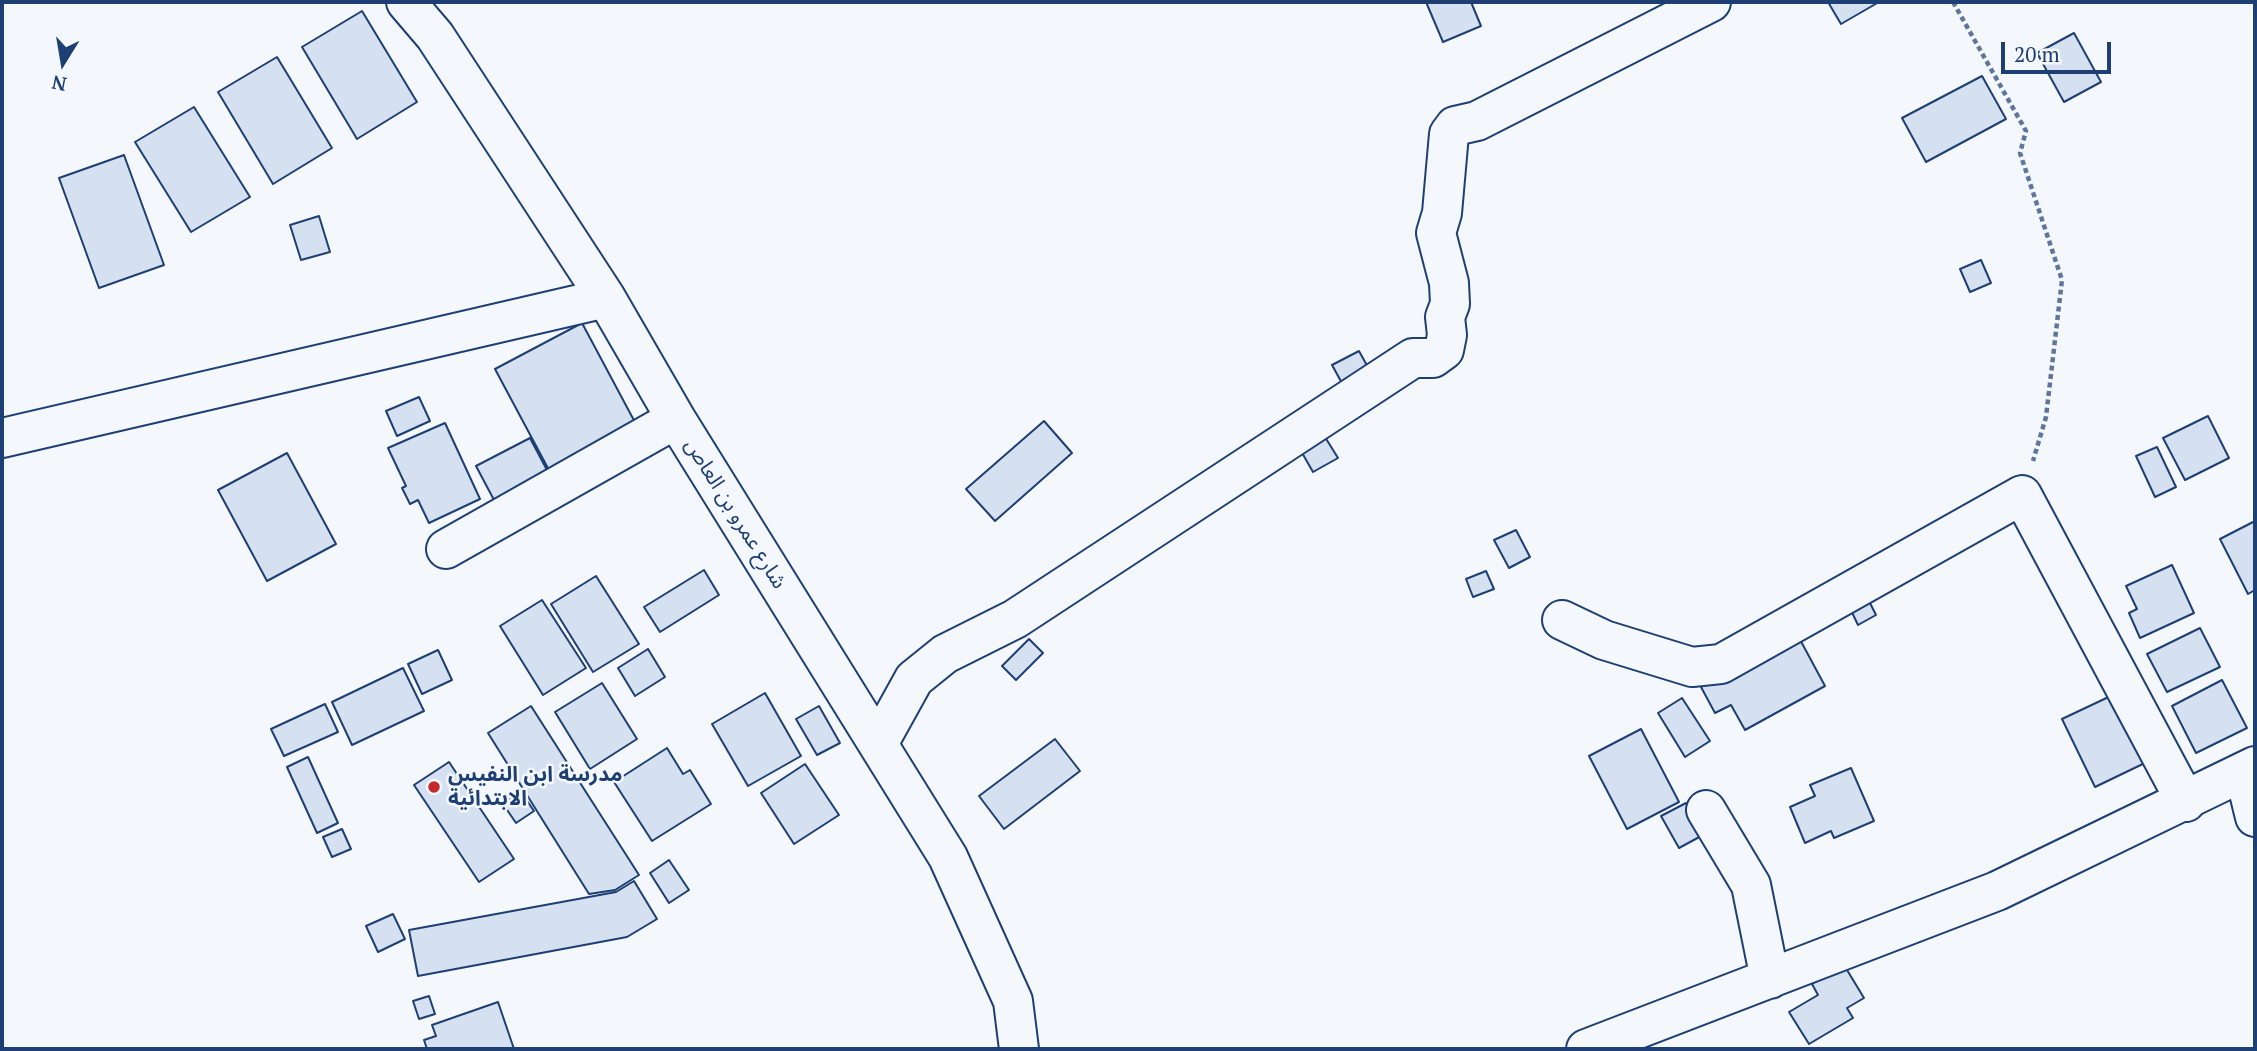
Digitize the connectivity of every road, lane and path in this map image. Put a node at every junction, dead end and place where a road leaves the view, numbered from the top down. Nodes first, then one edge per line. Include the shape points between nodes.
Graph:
1 (406, 2) edge
2 (1711, 2) edge
3 (1953, 2) edge
4 (606, 298) junction
5 (676, 419) junction
6 (2, 438) edge
7 (2022, 495) junction
8 (446, 549) dead end
9 (1562, 620) dead end
10 (878, 744) junction
11 (2250, 769) edge
12 (2186, 802) junction
13 (1706, 810) dead end
14 (2255, 817) edge
15 (1770, 979) junction
16 (1018, 1049) edge
17 (1586, 1049) edge

1 - 4 street, شارع عمرو بن العاص via 435,36
2 - 10 street via 1477,121 1455,127 1449,134 1436,233 1450,283 1444,350 1433,358 1413,358 1015,619 945,654 914,679
3 - 7 path via 2026,131 2020,153 2062,280 2046,417
4 - 5 street, شارع عمرو بن العاص
4 - 6 street
5 - 8 street
5 - 10 street, شارع عمرو بن العاص
7 - 9 street via 1721,664 1692,667 1604,640
7 - 12 street
10 - 16 street, شارع عمرو بن العاص via 948,857 1013,1001
11 - 12 street
11 - 14 street
12 - 15 street via 1997,891
13 - 15 street via 1751,885
15 - 17 street

